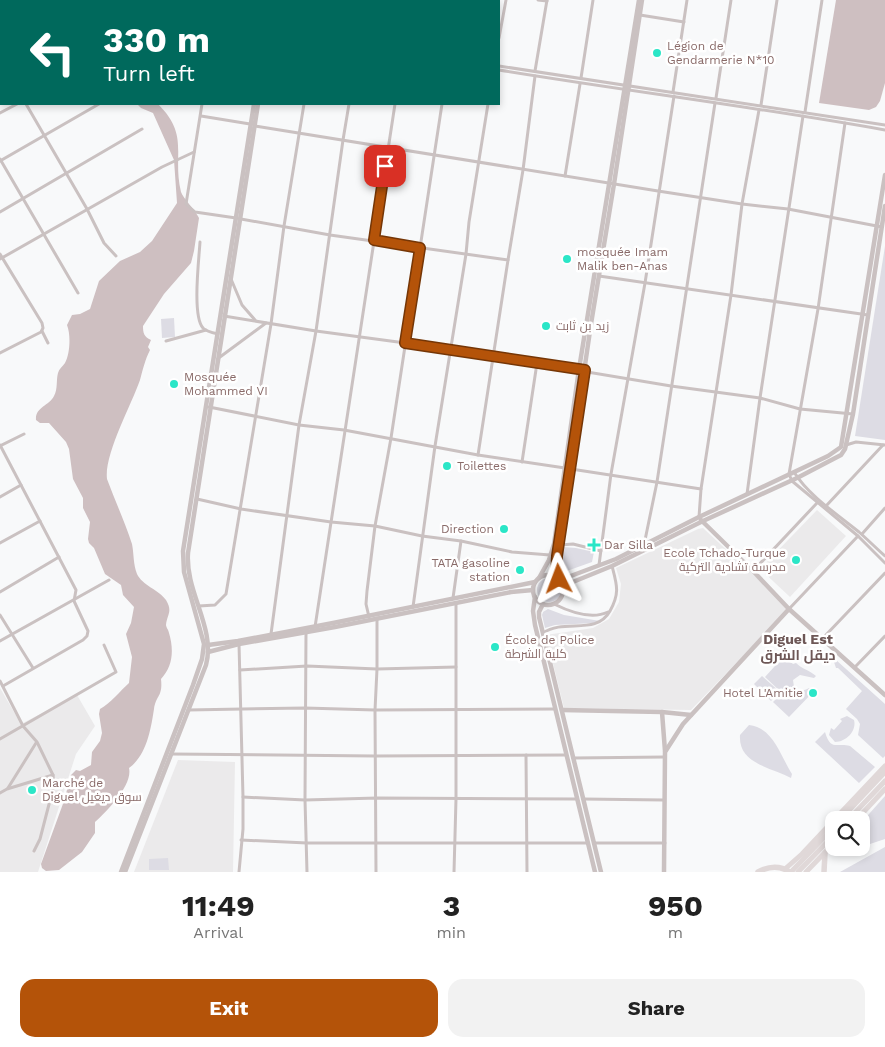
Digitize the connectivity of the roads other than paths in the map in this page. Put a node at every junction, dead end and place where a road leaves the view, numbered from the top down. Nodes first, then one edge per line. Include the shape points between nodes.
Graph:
1 (506, 0) edge
2 (538, 0) edge
3 (593, 0) edge
4 (641, 0) edge
5 (687, 0) edge
6 (732, 0) edge
7 (777, 0) edge
8 (822, 0) edge
9 (547, 1) edge
10 (640, 15) junction
11 (684, 22) junction
12 (500, 33) edge
13 (500, 66) edge
14 (500, 70) edge
15 (536, 71) junction
16 (535, 76) junction
17 (581, 78) junction
18 (580, 84) junction
19 (627, 87) junction
20 (673, 94) junction
21 (716, 101) junction
22 (15, 105) edge
23 (27, 105) edge
24 (97, 105) edge
25 (202, 105) edge
26 (254, 105) edge
27 (258, 105) edge
28 (304, 105) edge
29 (350, 105) edge
30 (395, 105) edge
31 (442, 105) edge
32 (488, 105) edge
33 (761, 105) junction
34 (760, 110) junction
35 (806, 112) junction
36 (0, 114) edge
37 (200, 116) junction
38 (803, 116) junction
39 (845, 123) junction
40 (885, 124) edge
41 (253, 125) junction
42 (142, 129) dead end
43 (885, 130) edge
44 (299, 133) junction
45 (45, 136) junction
46 (343, 140) junction
47 (388, 147) junction
48 (194, 152) junction
49 (433, 156) junction
50 (0, 160) edge
51 (480, 161) junction
52 (523, 170) junction
53 (67, 174) junction
54 (885, 175) edge
55 (565, 176) junction
56 (612, 184) junction
57 (658, 191) junction
58 (700, 198) junction
59 (23, 200) junction
60 (742, 204) junction
61 (885, 206) edge
62 (87, 209) junction
63 (788, 209) junction
64 (0, 212) edge
65 (238, 218) junction
66 (832, 218) junction
67 (284, 226) junction
68 (879, 227) junction
69 (236, 231) junction
70 (43, 235) junction
71 (330, 235) junction
72 (374, 240) junction
73 (200, 242) dead end
74 (420, 248) junction
75 (0, 254) edge
76 (466, 254) junction
77 (116, 256) dead end
78 (1, 259) edge
79 (508, 260) junction
80 (599, 276) junction
81 (231, 279) junction
82 (645, 283) junction
83 (686, 289) junction
84 (78, 293) dead end
85 (731, 295) junction
86 (774, 301) junction
87 (818, 309) junction
88 (220, 315) junction
89 (865, 315) junction
90 (226, 316) junction
91 (256, 321) junction
92 (269, 323) junction
93 (42, 330) junction
94 (207, 330) junction
95 (316, 331) junction
96 (218, 334) junction
97 (359, 337) junction
98 (166, 341) dead end
99 (48, 343) dead end
100 (405, 343) junction
101 (450, 349) junction
102 (0, 353) edge
103 (492, 356) junction
104 (220, 357) junction
105 (536, 363) junction
106 (580, 369) junction
107 (585, 370) junction
108 (628, 379) junction
109 (671, 386) junction
110 (715, 392) junction
111 (760, 398) junction
112 (208, 407) junction
113 (800, 409) junction
114 (850, 414) junction
115 (256, 417) junction
116 (299, 425) junction
117 (344, 430) junction
118 (24, 434) dead end
119 (391, 438) junction
120 (0, 445) edge
121 (846, 445) junction
122 (884, 445) edge
123 (435, 446) junction
124 (478, 455) junction
125 (522, 462) junction
126 (568, 469) junction
127 (791, 472) junction
128 (611, 474) junction
129 (798, 478) junction
130 (792, 481) junction
131 (657, 482) junction
132 (21, 484) junction
133 (701, 489) junction
134 (747, 494) junction
135 (0, 496) edge
136 (197, 499) junction
137 (817, 503) junction
138 (826, 506) junction
139 (885, 508) edge
140 (241, 509) junction
141 (287, 515) junction
142 (699, 517) junction
143 (40, 521) junction
144 (703, 521) junction
145 (331, 522) junction
146 (375, 526) junction
147 (862, 534) junction
148 (422, 536) junction
149 (858, 536) junction
150 (461, 541) junction
151 (0, 543) edge
152 (560, 545) junction
153 (644, 546) junction
154 (601, 552) junction
155 (550, 555) junction
156 (885, 556) edge
157 (58, 557) junction
158 (885, 563) edge
159 (599, 566) junction
160 (612, 566) junction
161 (754, 571) junction
162 (885, 573) edge
163 (556, 577) junction
164 (109, 580) dead end
165 (537, 580) junction
166 (562, 584) junction
167 (533, 590) junction
168 (0, 592) edge
169 (535, 597) junction
170 (74, 601) junction
171 (455, 601) junction
172 (543, 604) junction
173 (554, 604) junction
174 (198, 606) junction
175 (413, 607) junction
176 (789, 609) junction
177 (609, 612) junction
178 (0, 615) edge
179 (377, 617) junction
180 (369, 618) junction
181 (315, 626) junction
182 (306, 632) junction
183 (543, 633) junction
184 (12, 634) junction
185 (271, 634) junction
186 (885, 636) edge
187 (823, 638) junction
188 (0, 641) edge
189 (206, 644) junction
190 (238, 644) junction
191 (104, 645) dead end
192 (209, 652) junction
193 (204, 654) junction
194 (307, 666) junction
195 (456, 667) junction
196 (855, 667) junction
197 (33, 668) junction
198 (377, 668) junction
199 (240, 670) junction
200 (0, 681) edge
201 (3, 686) junction
202 (885, 695) edge
203 (305, 708) junction
204 (456, 708) junction
205 (556, 709) junction
206 (188, 710) junction
207 (240, 710) junction
208 (375, 710) junction
209 (562, 710) junction
210 (662, 712) junction
211 (691, 715) junction
212 (23, 726) junction
213 (0, 739) edge
214 (37, 742) junction
215 (173, 742) junction
216 (171, 754) junction
217 (241, 754) junction
218 (305, 754) junction
219 (665, 754) junction
220 (456, 755) junction
221 (526, 755) junction
222 (567, 755) junction
223 (375, 756) junction
224 (574, 758) junction
225 (885, 766) edge
226 (885, 772) edge
227 (53, 775) junction
228 (885, 780) edge
229 (876, 786) junction
230 (7, 789) junction
231 (885, 789) edge
232 (0, 793) edge
233 (243, 797) junction
234 (377, 798) junction
235 (456, 799) junction
236 (527, 799) junction
237 (580, 799) junction
238 (305, 800) junction
239 (665, 800) junction
240 (842, 811) edge
241 (850, 811) edge
242 (855, 811) edge
243 (864, 811) edge
244 (825, 830) edge
245 (825, 836) edge
246 (241, 840) junction
247 (307, 843) junction
248 (376, 843) junction
249 (455, 843) junction
250 (527, 843) junction
251 (591, 843) junction
252 (665, 843) junction
253 (825, 844) edge
254 (34, 851) dead end
255 (825, 853) joint
256 (789, 871) edge
257 (121, 872) edge
258 (125, 872) edge
259 (239, 872) edge
260 (307, 872) edge
261 (376, 872) edge
262 (454, 872) edge
263 (526, 872) edge
264 (595, 872) edge
265 (601, 872) edge
266 (664, 872) edge
267 (758, 872) edge
268 (798, 872) edge
269 (806, 872) edge
270 (824, 872) edge

1 - 12 street
2 - 9 street
3 - 17 street
4 - 10 street
4 - 19 street
5 - 11 street
6 - 21 street
7 - 33 street
8 - 35 street
9 - 15 street
10 - 11 street
10 - 19 street
11 - 20 street
13 - 15 street
14 - 16 street
15 - 17 street
16 - 18 street
16 - 52 street
17 - 19 street
18 - 19 street
18 - 55 street
19 - 20 street
19 - 56 street
20 - 21 street
20 - 57 street
21 - 33 street
21 - 34 street
21 - 58 street
22 - 36 street
23 - 45 street
24 - 45 street
25 - 37 street
26 - 41 street
27 - 41 street
28 - 44 street
29 - 46 street
30 - 47 street
31 - 49 street
32 - 51 street
33 - 35 street
34 - 38 street
34 - 60 street
35 - 40 street
37 - 41 street
37 - 48 street
38 - 39 street
38 - 63 street
39 - 43 street
39 - 66 street
41 - 44 street
41 - 65 street
42 - 53 street
44 - 46 street
44 - 67 street
45 - 50 street
45 - 53 street
46 - 47 street
46 - 71 street
47 - 49 street
47 - 72 street
48 - 62 street
48 - 65 street via 186,204 195,212
49 - 51 street
49 - 74 street
50 - 59 street
51 - 52 street
51 - 76 street
52 - 55 street
52 - 79 street
53 - 59 street
53 - 62 street
54 - 68 street
55 - 56 street
56 - 57 street
56 - 80 street
56 - 106 street
57 - 58 street
57 - 82 street
58 - 60 street
58 - 83 street
59 - 64 street
59 - 70 street
60 - 63 street
60 - 85 street
61 - 68 street
62 - 70 street
62 - 77 street via 104,243
63 - 66 street
63 - 86 street
65 - 67 street
65 - 69 street
66 - 68 street
66 - 87 street
67 - 71 street
67 - 92 street
68 - 89 street
69 - 81 street
69 - 88 street
70 - 78 street
70 - 84 street
71 - 72 street
71 - 95 street
72 - 74 street
72 - 97 street
73 - 94 street via 198,312 201,325
74 - 76 street
74 - 100 street
75 - 78 street
76 - 79 street
76 - 101 street
78 - 93 street via 42,323
79 - 103 street
80 - 82 street
80 - 107 street
81 - 90 street
81 - 91 street via 242,305
82 - 83 street
82 - 108 street
83 - 85 street
83 - 109 street
85 - 86 street
85 - 110 street
86 - 87 street
86 - 111 street
87 - 89 street
87 - 113 street
88 - 90 street
88 - 96 street
89 - 114 street
90 - 91 street
90 - 104 street
91 - 92 street
92 - 95 street
92 - 104 street
92 - 115 street
93 - 99 street
93 - 102 street
94 - 96 street
94 - 98 street
95 - 97 street
95 - 116 street
96 - 112 street
97 - 100 street
97 - 117 street
100 - 101 street
100 - 119 street
101 - 103 street
101 - 123 street
103 - 105 street
103 - 124 street
104 - 112 street
105 - 106 street
105 - 125 street
106 - 107 street
106 - 126 street
107 - 108 street
107 - 126 street
108 - 109 street
108 - 128 street
109 - 110 street
109 - 131 street
110 - 111 street
110 - 133 street
111 - 113 street
111 - 134 street
112 - 115 street
112 - 136 street
112 - 189 street via 182,562
113 - 114 street
113 - 127 street
114 - 121 street
114 - 127 street via 841,447
115 - 116 street
115 - 140 street
116 - 117 street
116 - 141 street
117 - 119 street
117 - 145 street
118 - 120 street
119 - 123 street
119 - 146 street
120 - 132 street
121 - 122 street via 856,442
121 - 129 street via 841,455
122 - 138 street
123 - 124 street
123 - 148 street
124 - 125 street
125 - 126 street
126 - 128 street
126 - 152 street
126 - 155 street
127 - 129 street
127 - 130 street
127 - 134 street
128 - 131 street
128 - 154 street
129 - 130 street
129 - 138 street
130 - 137 street
130 - 144 street
131 - 133 street
131 - 153 street
132 - 135 street
132 - 143 street
133 - 142 street
134 - 142 street
136 - 140 street
136 - 174 street via 187,563
137 - 149 street
137 - 161 street
138 - 147 street
139 - 147 street
140 - 141 street
140 - 174 street via 226,594 215,605
141 - 145 street
141 - 185 street
142 - 144 street
142 - 153 street
143 - 151 street
143 - 157 street
144 - 160 street
144 - 161 street
145 - 146 street
145 - 181 street
146 - 148 street
146 - 180 street via 366,590
147 - 156 street
148 - 150 street
148 - 175 street
149 - 158 street
149 - 176 street
150 - 155 street via 512,552
150 - 171 street
152 - 154 street via 573,544
152 - 163 street
153 - 159 street
154 - 159 street
155 - 165 street
157 - 168 street
157 - 170 street via 76,590
159 - 166 street via 568,577
160 - 166 street
160 - 177 street via 617,590
161 - 176 street
162 - 187 street
163 - 165 street via 547,575
163 - 166 street
164 - 170 street
165 - 167 street
165 - 171 street
166 - 173 street via 563,595
167 - 169 street
167 - 171 street
169 - 172 street
169 - 205 street via 534,618
170 - 184 street
170 - 197 street via 87,628 87,636
171 - 175 street
171 - 179 street
171 - 195 street
172 - 173 street
172 - 183 street via 539,618
173 - 177 street via 591,616
174 - 189 street
175 - 179 street
176 - 187 street
176 - 211 street
177 - 183 street via 606,619 597,624 560,626
178 - 184 street
179 - 180 street
179 - 198 street
180 - 181 street
180 - 182 street
181 - 185 street
182 - 190 street
182 - 194 street
183 - 209 street
184 - 188 street
184 - 197 street
185 - 189 street
186 - 196 street
187 - 196 street
189 - 192 street
189 - 193 street
190 - 192 street
190 - 199 street
191 - 212 street via 116,672
192 - 193 street
192 - 206 street
193 - 215 street
194 - 198 street
194 - 199 street
194 - 203 street
195 - 198 street
195 - 204 street
196 - 202 street
197 - 201 street
198 - 208 street
199 - 207 street
200 - 201 street
201 - 212 street
203 - 207 street
203 - 208 street
203 - 218 street
204 - 205 street
204 - 208 street
204 - 220 street
205 - 222 street
206 - 207 street
206 - 215 street
207 - 217 street
208 - 223 street
209 - 210 street
209 - 224 street
210 - 211 street
210 - 219 street
211 - 219 street
212 - 213 street
212 - 214 street
214 - 227 street
214 - 230 street
215 - 216 street
215 - 257 street
216 - 217 street
216 - 258 street
217 - 218 street
217 - 233 street
218 - 223 street
218 - 238 street
219 - 224 street
219 - 239 street
220 - 221 street
220 - 223 street
220 - 235 street
221 - 222 street
221 - 236 street
222 - 237 street
223 - 234 street
224 - 237 street
225 - 240 main road
226 - 229 main road
227 - 230 street
227 - 254 street via 54,785
228 - 229 main road
229 - 241 main road
229 - 242 main road
230 - 232 street
231 - 243 main road
233 - 238 street
233 - 246 street
234 - 235 street
234 - 238 street
234 - 248 street
235 - 236 street
235 - 249 street
236 - 237 street
236 - 250 street
237 - 239 street
237 - 251 street
238 - 247 street
239 - 252 street
244 - 256 main road
245 - 256 main road
246 - 247 street
246 - 259 street
247 - 248 street
247 - 260 street
248 - 249 street
248 - 261 street
249 - 250 street
249 - 262 street
250 - 251 street
250 - 263 street
251 - 252 street
251 - 264 street
251 - 265 street
252 - 266 street
253 - 268 main road
255 - 269 main road
255 - 270 highway
256 - 267 highway via 771,867

